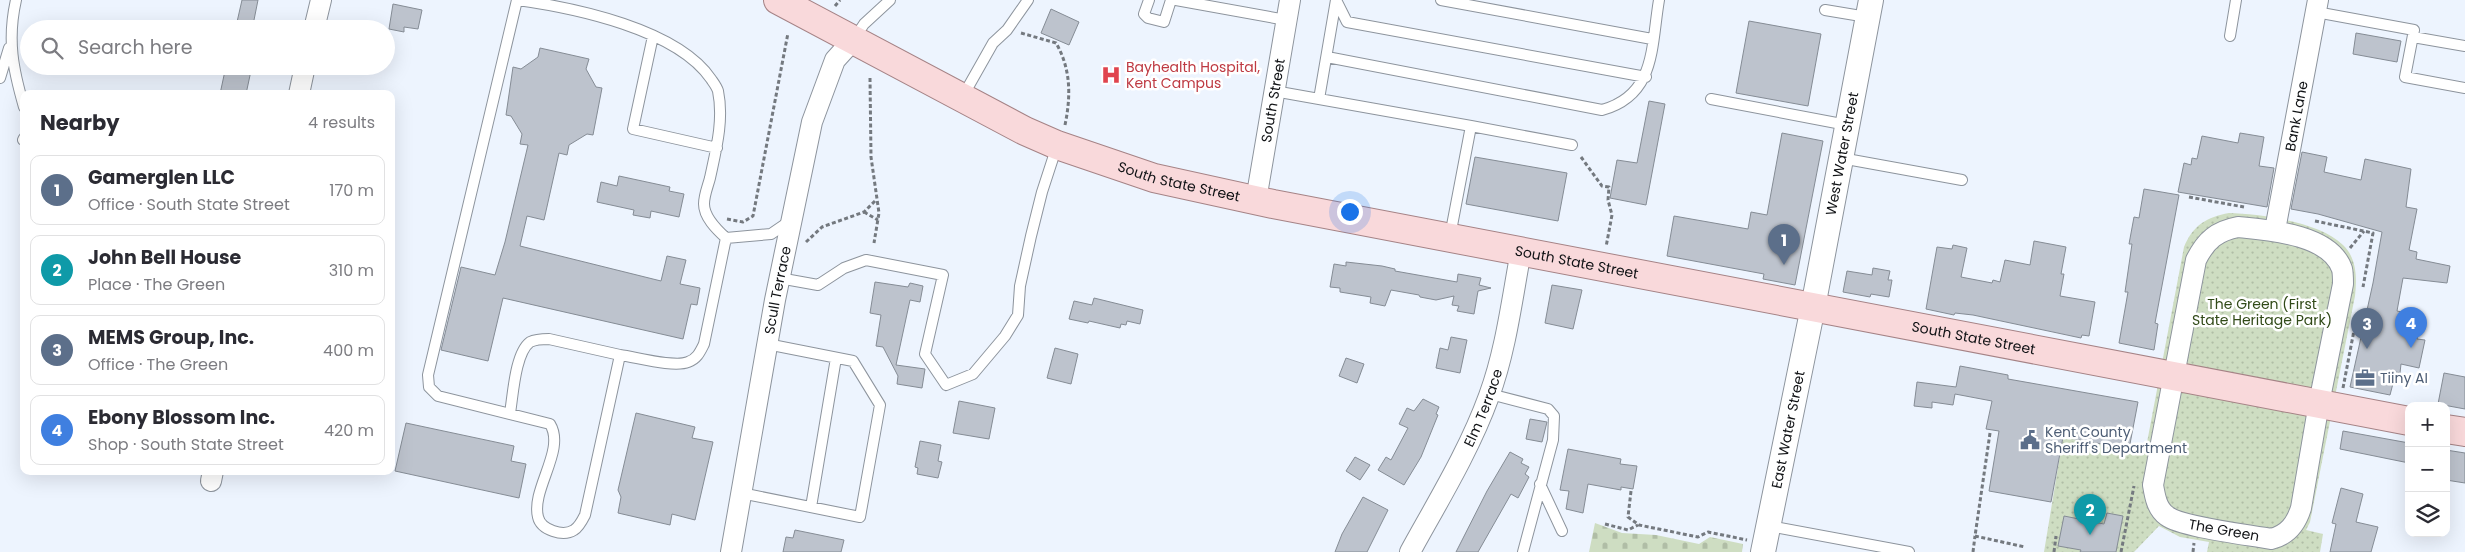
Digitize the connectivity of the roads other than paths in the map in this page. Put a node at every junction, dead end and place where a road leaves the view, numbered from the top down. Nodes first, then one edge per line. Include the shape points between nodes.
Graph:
1 (16, 0) edge
2 (320, 0) edge
3 (518, 0) edge
4 (778, 0) edge
5 (890, 0) edge
6 (1028, 0) edge
7 (1149, 0) edge
8 (1170, 0) edge
9 (1176, 0) edge
10 (1290, 0) edge
11 (1336, 0) edge
12 (1441, 0) edge
13 (1659, 0) edge
14 (2236, 0) edge
15 (2317, 6) edge
16 (1869, 9) edge
17 (1825, 10) dead end
18 (316, 20) edge
19 (1286, 20) junction
20 (653, 36) junction
21 (2230, 36) dead end
22 (2413, 37) junction
23 (854, 39) junction
24 (1652, 39) junction
25 (10, 44) junction
26 (2465, 46) edge
27 (1327, 57) junction
28 (304, 75) edge
29 (1646, 77) junction
30 (0, 78) edge
31 (2465, 88) edge
32 (300, 90) edge
33 (1274, 91) junction
34 (20, 94) edge
35 (962, 97) junction
36 (1319, 99) junction
37 (1711, 99) dead end
38 (1847, 125) junction
39 (1470, 126) junction
40 (1061, 135) junction
41 (1572, 145) dead end
42 (716, 148) junction
43 (1841, 158) junction
44 (1962, 180) dead end
45 (1256, 200) junction
46 (791, 221) junction
47 (2275, 230) junction
48 (1450, 237) junction
49 (726, 238) junction
50 (1521, 251) junction
51 (779, 278) junction
52 (1813, 307) junction
53 (768, 344) junction
54 (620, 355) junction
55 (836, 358) junction
56 (2173, 377) junction
57 (1490, 394) junction
58 (2319, 403) junction
59 (510, 413) junction
60 (2405, 420) edge
61 (2450, 430) edge
62 (2465, 432) edge
63 (1540, 484) junction
64 (742, 493) junction
65 (811, 507) junction
66 (1769, 526) junction
67 (1562, 530) dead end
68 (1755, 546) edge
69 (731, 552) edge
70 (1410, 552) edge
71 (1523, 552) edge
72 (1909, 552) edge

1 - 25 lane
2 - 18 street
3 - 20 lane via 592,14
3 - 59 lane via 428,375 429,387 438,396
4 - 23 main road, South State Street
5 - 23 lane via 864,24
6 - 35 lane via 1007,30 993,43
7 - 8 lane via 1144,14 1164,22
9 - 19 lane
10 - 19 street, South Street
11 - 27 lane
11 - 29 lane via 1347,22
12 - 24 lane
13 - 24 lane
14 - 21 lane
15 - 22 lane via 2414,30
15 - 47 street, Bank Lane
16 - 17 lane
16 - 38 street, West Water Street
19 - 33 street, South Street
20 - 42 lane via 703,67 718,90
20 - 42 lane via 634,130
22 - 26 lane
22 - 31 lane via 2405,77
23 - 35 main road, South State Street
23 - 46 street, Scull Terrace via 836,60 812,122
24 - 29 lane
25 - 30 lane
25 - 34 lane
27 - 29 lane via 1602,110 1618,106 1636,91
27 - 36 lane
28 - 32 street
33 - 36 lane
33 - 45 street, South Street
35 - 40 main road, South State Street via 1025,131
36 - 39 lane
37 - 38 lane
38 - 43 street, West Water Street
39 - 41 lane
39 - 48 lane
40 - 45 main road, South State Street via 1154,178
40 - 51 lane via 1031,236 1020,286 1018,315 973,374 946,384 924,354 943,275 866,260 844,268 818,285
42 - 49 lane via 704,204 714,227
43 - 44 lane
43 - 52 street, West Water Street
45 - 48 main road, South State Street
46 - 49 lane via 771,234
46 - 51 street, Scull Terrace
47 - 56 street, The Green via 2238,226 2211,237 2203,246 2196,260
47 - 58 street, The Green via 2311,240 2335,259 2342,269 2343,284
48 - 50 main road, South State Street
49 - 54 lane via 706,336 698,355 688,362 676,364
50 - 52 main road, South State Street
50 - 57 street, Elm Terrace
51 - 53 street, Scull Terrace
52 - 56 main road, South State Street
52 - 66 street, East Water Street
53 - 55 lane
53 - 64 street, Scull Terrace
54 - 59 lane via 549,339 530,343 519,362
54 - 59 lane via 585,515 574,530 566,533 552,531 542,526 538,518 555,431 550,424
55 - 65 lane
55 - 65 lane via 853,361 880,405 860,516
56 - 58 main road, South State Street
56 - 58 street, The Green via 2153,485 2160,510 2177,522 2271,539 2280,537 2297,520
57 - 63 lane via 1548,410 1554,416 1553,440
57 - 70 street, Elm Terrace via 1472,437
58 - 60 main road, South State Street
61 - 62 main road
63 - 67 lane
63 - 71 lane
64 - 65 lane
64 - 69 street, Scull Terrace
66 - 68 street, East Water Street
66 - 72 lane

